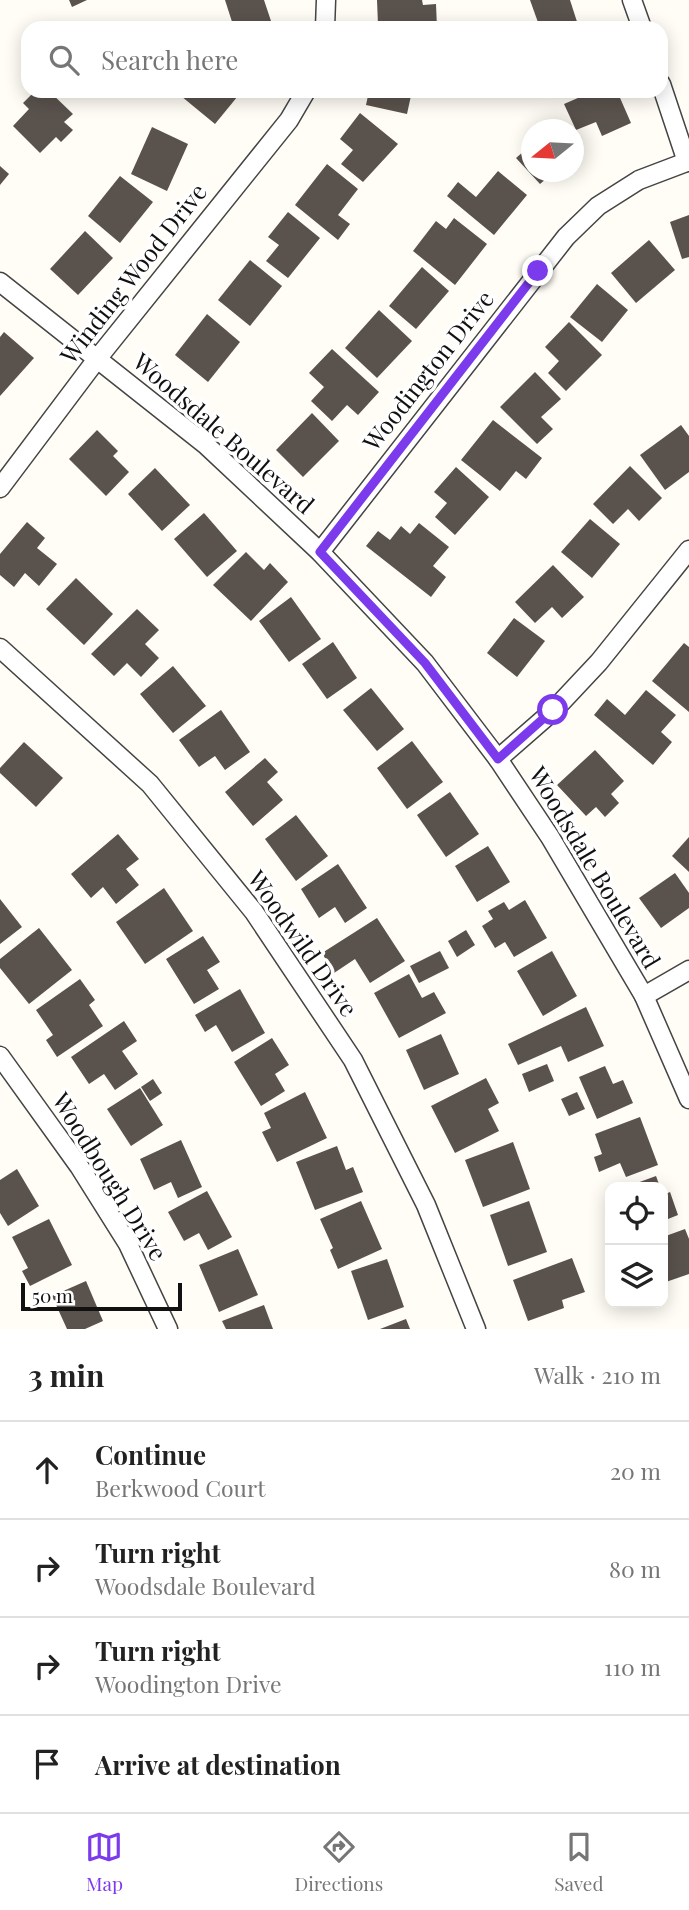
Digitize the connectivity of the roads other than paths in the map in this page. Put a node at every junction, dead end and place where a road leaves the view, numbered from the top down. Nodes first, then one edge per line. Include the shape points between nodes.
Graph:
1 (326, 0) edge
2 (632, 0) edge
3 (324, 21) edge
4 (640, 21) edge
5 (302, 98) edge
6 (666, 98) edge
7 (688, 162) edge
8 (0, 282) edge
9 (97, 359) junction
10 (0, 488) edge
11 (689, 550) edge
12 (320, 552) junction
13 (0, 648) edge
14 (498, 759) junction
15 (689, 970) edge
16 (644, 996) junction
17 (0, 1056) edge
18 (689, 1099) edge
19 (168, 1329) edge
20 (476, 1329) edge

1 - 3 street
2 - 4 street
5 - 9 street, Winding Wood Drive
6 - 7 street
7 - 12 street, Woodington Drive via 639,180 598,206 565,237
8 - 9 street, Woodsdale Boulevard
9 - 10 street, Winding Wood Drive
9 - 12 street, Woodsdale Boulevard via 206,445
11 - 14 street via 599,662
12 - 14 street, Woodsdale Boulevard via 425,663
13 - 20 street, Woodwild Drive via 150,784 254,912 353,1060 426,1205
14 - 16 street, Woodsdale Boulevard
15 - 16 street
16 - 18 street, Woodsdale Boulevard
17 - 19 street, Woodbough Drive via 128,1244

